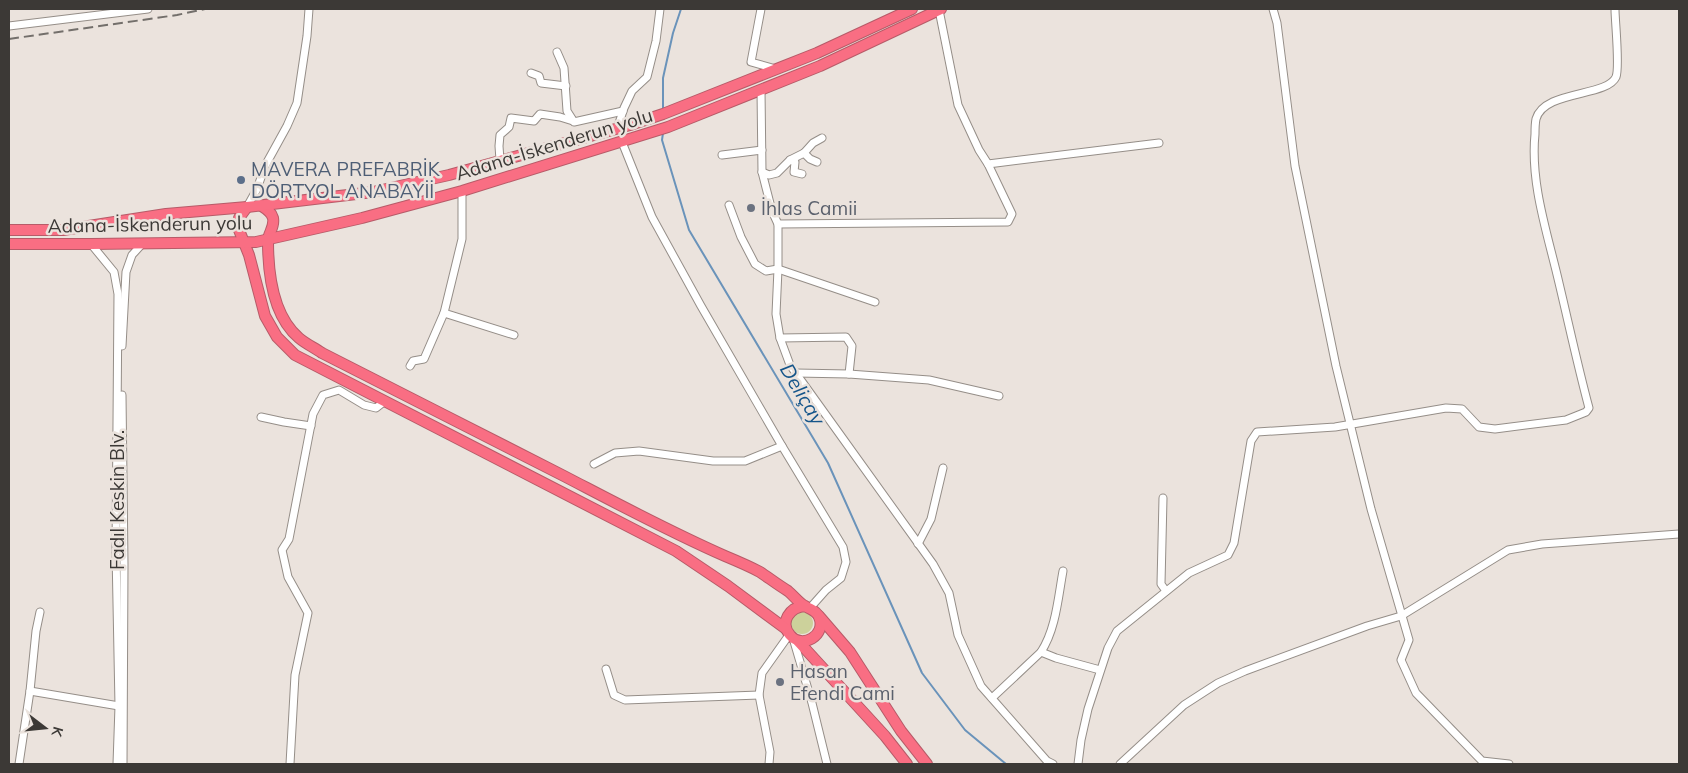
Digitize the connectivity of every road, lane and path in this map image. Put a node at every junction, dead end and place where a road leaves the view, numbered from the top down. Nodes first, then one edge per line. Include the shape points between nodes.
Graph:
1 (148, 9) edge
2 (309, 9) edge
3 (660, 9) edge
4 (761, 9) edge
5 (912, 9) edge
6 (940, 9) edge
7 (1273, 9) edge
8 (1615, 9) edge
9 (9, 26) edge
10 (557, 52) dead end
11 (776, 69) junction
12 (531, 72) dead end
13 (566, 86) junction
14 (761, 90) junction
15 (623, 111) junction
16 (574, 122) junction
17 (617, 129) junction
18 (822, 138) dead end
19 (622, 142) junction
20 (1159, 142) dead end
21 (762, 150) junction
22 (804, 153) junction
23 (722, 155) dead end
24 (500, 160) junction
25 (790, 160) junction
26 (816, 162) dead end
27 (988, 164) junction
28 (762, 172) junction
29 (802, 174) dead end
30 (462, 190) junction
31 (260, 205) junction
32 (729, 206) dead end
33 (247, 207) junction
34 (778, 224) junction
35 (9, 230) edge
36 (268, 238) junction
37 (244, 241) junction
38 (9, 244) edge
39 (91, 244) junction
40 (143, 244) junction
41 (778, 269) junction
42 (875, 302) dead end
43 (444, 313) junction
44 (514, 335) dead end
45 (780, 338) junction
46 (410, 366) dead end
47 (796, 373) junction
48 (849, 374) junction
49 (999, 396) dead end
50 (385, 402) junction
51 (261, 417) dead end
52 (1350, 425) junction
53 (311, 426) junction
54 (782, 446) junction
55 (594, 464) dead end
56 (943, 468) dead end
57 (1162, 498) dead end
58 (1679, 534) edge
59 (918, 544) junction
60 (1063, 571) dead end
61 (1166, 591) junction
62 (808, 607) junction
63 (40, 612) dead end
64 (819, 616) junction
65 (1401, 616) junction
66 (792, 636) junction
67 (1041, 652) junction
68 (606, 669) dead end
69 (1100, 670) junction
70 (30, 691) junction
71 (760, 694) junction
72 (992, 698) junction
73 (119, 706) junction
74 (19, 764) edge
75 (117, 764) edge
76 (123, 764) edge
77 (290, 764) edge
78 (769, 764) edge
79 (827, 764) edge
80 (907, 764) edge
81 (927, 764) edge
82 (1054, 764) edge
83 (1078, 764) edge
84 (1120, 764) edge
85 (1509, 764) edge

1 - 9 street
2 - 33 street via 297,104
3 - 15 street via 647,77 632,91
4 - 11 street via 751,62
5 - 11 highway, Adana-İskenderun yolu
6 - 14 highway, Adana-İskenderun yolu
6 - 27 street via 958,105
7 - 52 street via 1295,166
8 - 52 street via 1616,77 1610,84 1558,100 1541,109 1536,118 1533,152 1544,221 1589,408 1566,420 1496,429 1479,427 1462,409 1446,408
10 - 13 street via 564,68
11 - 17 highway, Adana-İskenderun yolu via 694,103
12 - 13 street via 539,76 541,83
13 - 16 street via 567,111
14 - 19 highway, Adana-İskenderun yolu
14 - 21 street
15 - 16 street
15 - 17 street
16 - 24 street via 540,114 534,121 511,118 509,127 500,135
17 - 24 highway, Adana-İskenderun yolu
18 - 22 street
19 - 30 highway, Adana-İskenderun yolu
19 - 54 street via 652,217
20 - 27 street
21 - 23 street
21 - 28 street
22 - 25 street
22 - 26 street
24 - 31 highway, Adana-İskenderun yolu via 373,192
25 - 28 street via 777,173 769,175
25 - 29 street via 794,162 794,172
27 - 34 street via 1012,214 1008,222
28 - 34 street
30 - 36 highway, Adana-İskenderun yolu via 362,218
30 - 43 street via 462,239
31 - 33 highway, Adana-İskenderun yolu
31 - 36 highway via 273,217
32 - 41 street via 755,264 766,271
33 - 35 highway, Adana-İskenderun yolu via 166,214 63,230
33 - 37 highway via 239,218 239,230
34 - 41 street
36 - 37 highway, Adana-İskenderun yolu
36 - 62 highway via 270,274 279,309 299,339 584,487 758,571
37 - 40 highway, Adana-İskenderun yolu
37 - 50 highway via 265,316 277,338 296,355
38 - 39 highway, Adana-İskenderun yolu
39 - 40 highway, Adana-İskenderun yolu
39 - 73 street, Fadıl Keskin Blv. via 114,272 118,294 116,552
40 - 76 street, Fadıl Keskin Blv. via 132,255 126,272 121,364
41 - 42 street
41 - 45 street via 776,314
43 - 44 street
43 - 46 street via 424,359 413,361
45 - 47 street
45 - 48 street via 846,337 852,346
47 - 48 street
47 - 59 street
48 - 49 street via 930,380
50 - 53 street via 376,408 364,405 339,390 331,392 323,395
50 - 66 highway via 676,551 728,586
51 - 53 street
52 - 61 street via 1257,432 1250,441 1234,543 1228,555 1188,572
52 - 65 street
53 - 77 street via 289,539 282,550 288,577 308,613 295,675
54 - 55 street via 745,461 713,461 639,452 615,454
54 - 62 street via 843,547 846,562 841,578
56 - 59 street via 931,519
57 - 61 street via 1162,584
58 - 65 street via 1542,544 1508,550
59 - 72 street via 949,593 958,635 981,686
60 - 67 street via 1052,627
61 - 69 street via 1117,631
62 - 64 highway
62 - 66 highway via 799,607 789,613 786,624
63 - 70 street
64 - 66 highway via 820,627 810,640
64 - 81 highway via 850,652 901,731
65 - 84 street via 1218,683 1184,705
65 - 85 street via 1409,640 1401,660 1416,693 1482,761
66 - 71 street via 762,673
66 - 79 street
66 - 80 highway
67 - 69 street
67 - 72 street
68 - 71 street via 614,695 625,700
69 - 83 street via 1088,709
70 - 73 street
70 - 74 street
71 - 78 street via 770,752
72 - 82 street via 1047,761
73 - 75 street, Fadıl Keskin Blv.

